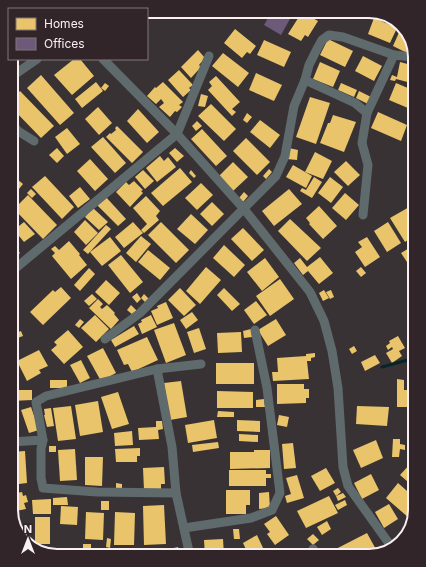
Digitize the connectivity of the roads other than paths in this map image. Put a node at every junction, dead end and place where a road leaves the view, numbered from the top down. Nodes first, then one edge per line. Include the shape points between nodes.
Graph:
1 (394, 55) junction
2 (209, 56) dead end
3 (408, 56) edge
4 (36, 60) edge
5 (104, 60) edge
6 (18, 72) edge
7 (305, 80) junction
8 (367, 113) junction
9 (18, 132) edge
10 (177, 134) junction
11 (34, 141) dead end
12 (244, 209) junction
13 (363, 215) dead end
14 (18, 266) edge
15 (255, 330) dead end
16 (105, 339) dead end
17 (201, 364) dead end
18 (157, 369) junction
19 (43, 440) junction
20 (18, 442) edge
21 (176, 493) junction
22 (184, 528) junction
23 (389, 543) edge
24 (188, 549) edge

1 - 3 street
1 - 7 street via 343,37 329,35 316,49
1 - 8 street
2 - 10 street
4 - 6 street
5 - 10 street
7 - 8 street via 355,103
7 - 12 street via 294,106 285,156 276,176
8 - 13 street via 362,143 368,165
9 - 11 street
10 - 12 street
10 - 14 street
12 - 16 street via 140,313
12 - 23 street via 310,292 324,321 338,388 342,466 348,486
15 - 22 street via 267,388 280,492 272,510 251,518
17 - 18 street
18 - 19 street via 46,396 36,402
18 - 21 street via 172,447
19 - 20 street
19 - 21 street via 43,488
21 - 22 street
22 - 24 street

